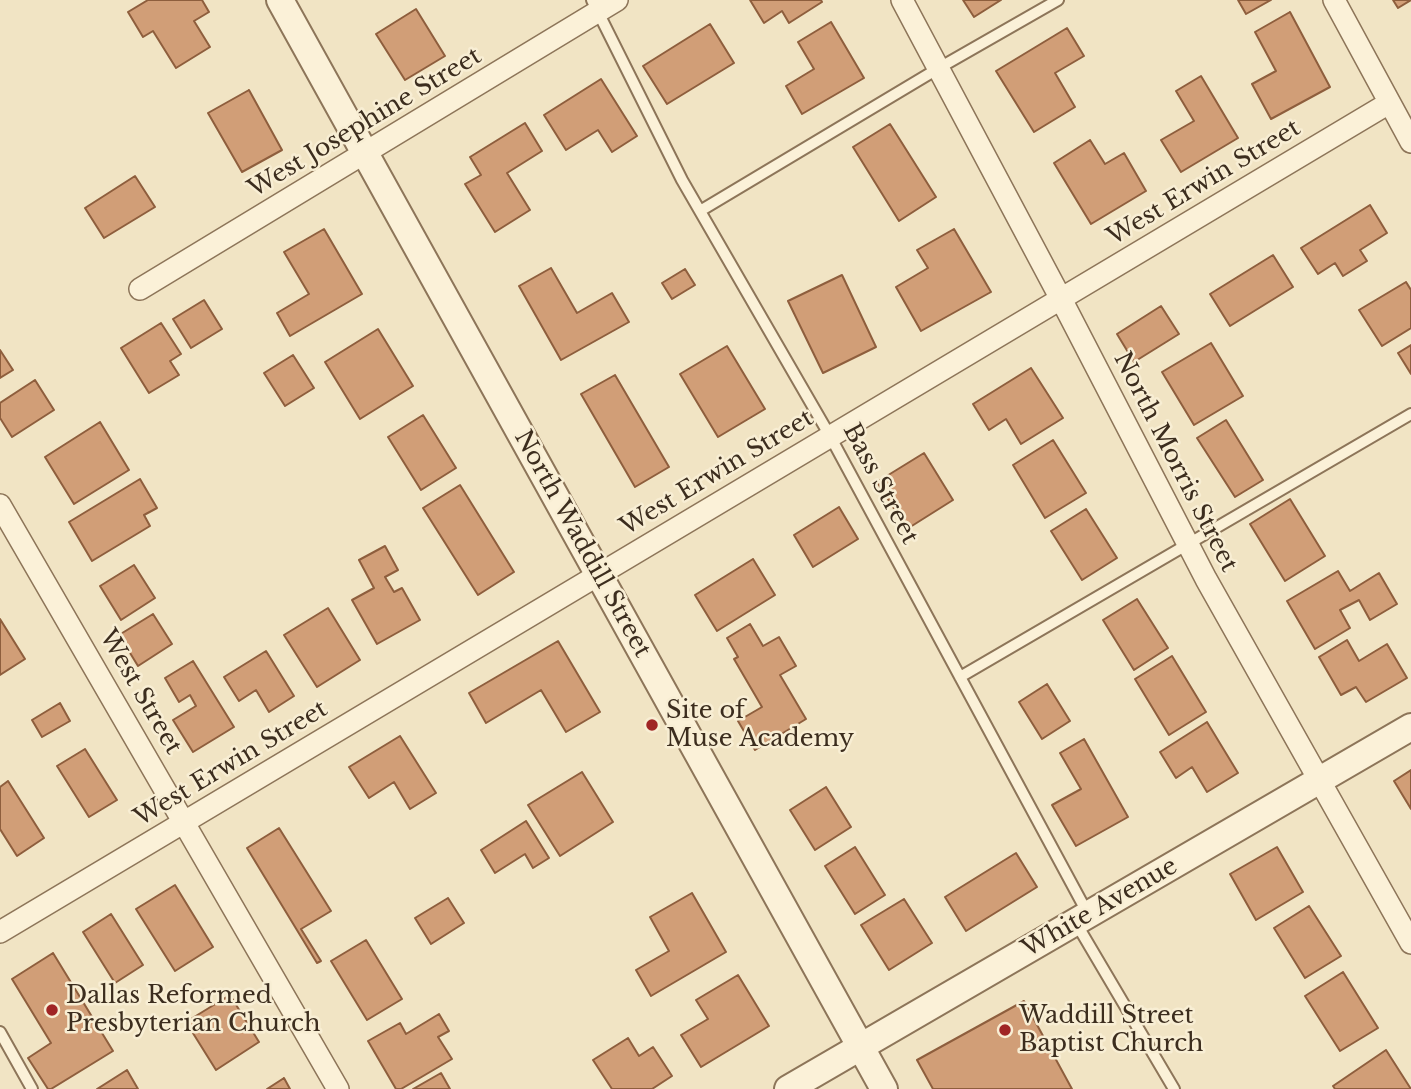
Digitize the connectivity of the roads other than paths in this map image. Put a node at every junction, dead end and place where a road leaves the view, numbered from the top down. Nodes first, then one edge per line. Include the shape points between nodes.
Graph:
1 (279, 0) edge
2 (617, 0) edge
3 (902, 0) edge
4 (1058, 0) edge
5 (1334, 0) edge
6 (596, 6) edge
7 (939, 68) junction
8 (1389, 103) junction
9 (1411, 142) edge
10 (364, 155) junction
11 (700, 211) junction
12 (140, 289) dead end
13 (1061, 299) junction
14 (1411, 414) edge
15 (830, 436) junction
16 (0, 505) edge
17 (1188, 544) junction
18 (599, 575) junction
19 (960, 677) junction
20 (1411, 727) edge
21 (1319, 781) junction
22 (185, 822) junction
23 (1082, 919) junction
24 (0, 932) edge
25 (1411, 943) edge
26 (0, 1032) edge
27 (861, 1047) junction
28 (32, 1089) edge
29 (338, 1089) edge
30 (788, 1089) edge
31 (884, 1089) edge
32 (1174, 1089) edge

1 - 10 street, North Waddill Street
2 - 6 street, West Josephine Street
3 - 7 street, North Morris Street
4 - 7 lane
5 - 8 street
6 - 10 street, West Josephine Street
6 - 11 lane, Bass Street
7 - 11 lane
7 - 13 street, North Morris Street
8 - 9 street
8 - 13 street, West Erwin Street
10 - 12 street, West Josephine Street
10 - 18 street, North Waddill Street
11 - 15 lane, Bass Street
13 - 15 street, West Erwin Street
13 - 17 street, North Morris Street
14 - 17 lane
15 - 18 street, West Erwin Street
15 - 19 lane, Bass Street
16 - 22 street, West Street
17 - 19 lane
17 - 21 street, North Morris Street
18 - 22 street, West Erwin Street
18 - 27 street, North Waddill Street
19 - 23 lane, Bass Street
20 - 21 street, White Avenue
21 - 23 street, White Avenue
21 - 25 street, North Morris Street
22 - 24 street, West Erwin Street
22 - 29 street, West Street
23 - 27 street, White Avenue
23 - 32 lane, Bass Street
26 - 28 lane
27 - 30 street, White Avenue
27 - 31 street, North Waddill Street

